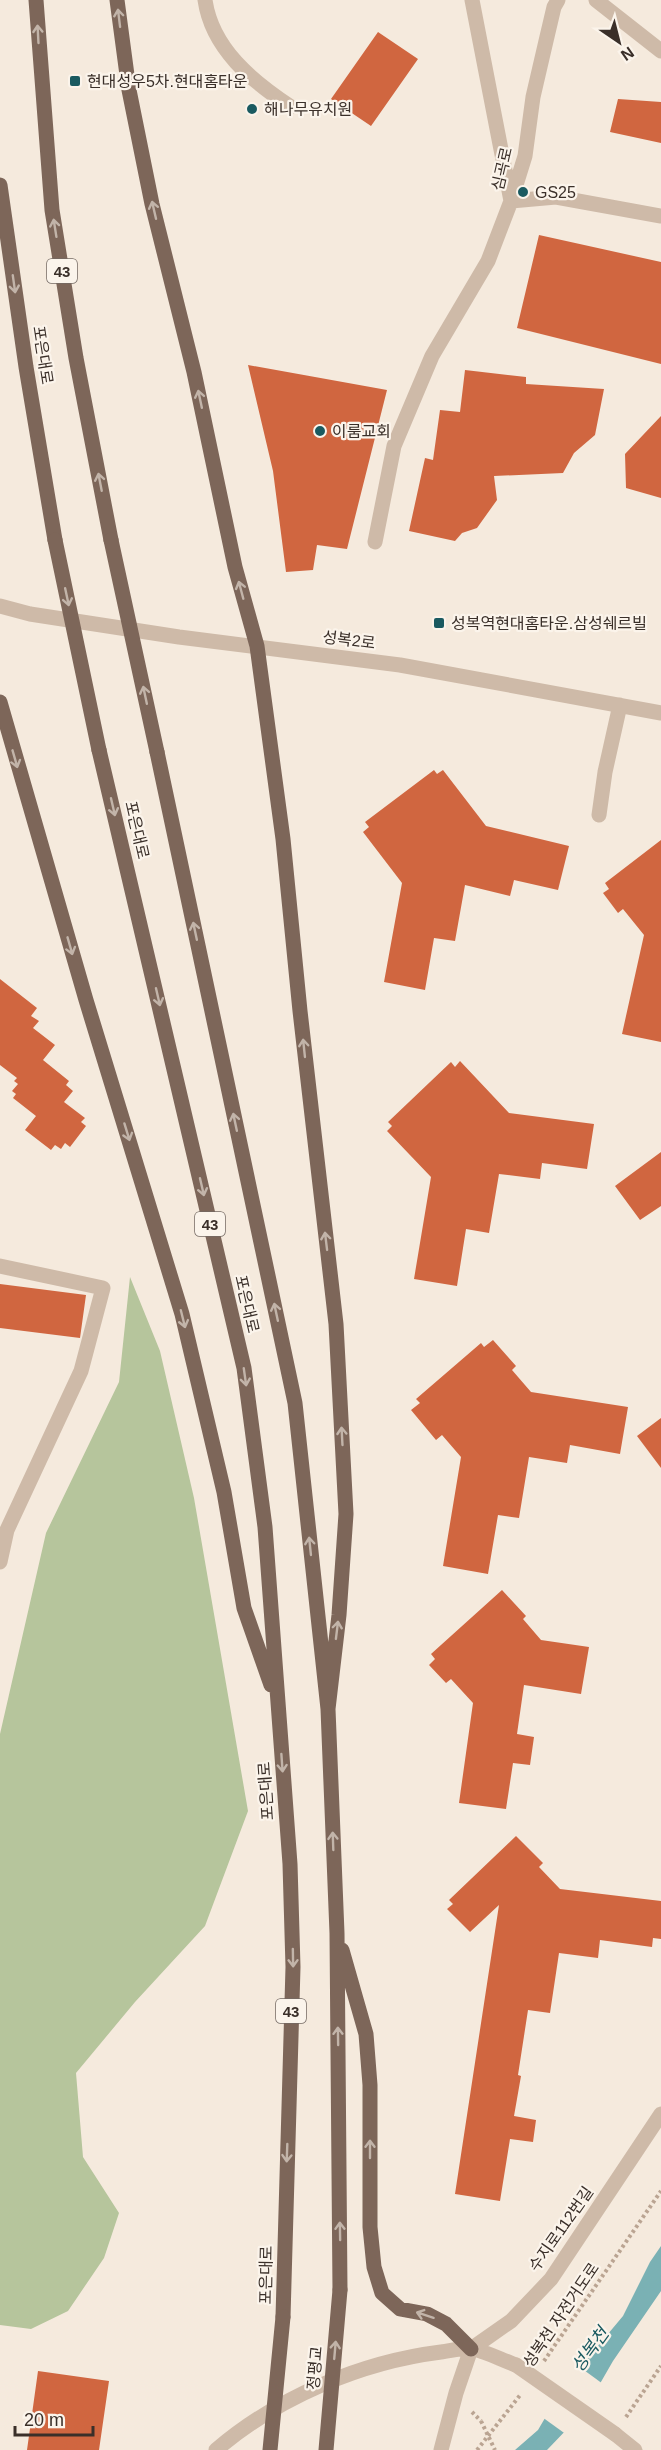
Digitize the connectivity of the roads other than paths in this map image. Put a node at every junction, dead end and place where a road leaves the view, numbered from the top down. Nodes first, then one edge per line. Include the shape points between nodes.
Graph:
1 (36, 0) edge
2 (117, 0) edge
3 (205, 0) edge
4 (471, 0) edge
5 (558, 0) edge
6 (596, 0) edge
7 (661, 51) edge
8 (291, 106) dead end
9 (0, 185) edge
10 (511, 201) junction
11 (661, 216) edge
12 (375, 542) dead end
13 (0, 606) edge
14 (257, 646) junction
15 (0, 702) edge
16 (620, 705) junction
17 (661, 713) edge
18 (599, 815) dead end
19 (0, 1266) edge
20 (0, 1562) edge
21 (278, 1705) junction
22 (328, 1709) junction
23 (337, 1934) junction
24 (661, 2114) edge
25 (340, 2290) joint
26 (471, 2349) junction
27 (216, 2450) edge
28 (270, 2450) edge
29 (326, 2450) edge
30 (441, 2450) edge
31 (635, 2450) edge

22 -> 1 main road, 포은대로 / 43, bridge via 295,1404 111,540 76,358 52,210
14 -> 2 main road via 235,567 194,372 152,204 129,90
3 - 8 street via 235,63
4 - 10 street
5 - 10 street, 심곡로 via 533,97 525,156
6 - 7 street
9 -> 21 main road, 포은대로 / 43, bridge via 55,540 99,750 244,1368 265,1527
10 - 11 street, 심곡로 via 556,197
10 - 12 street via 488,261 432,356 394,446
13 - 14 street, 성복2로 via 30,614
14 - 16 street, 성복2로 via 400,665
22 -> 14 main road via 346,1514 336,1324 283,838
15 -> 21 main road via 182,1314 224,1492 244,1608
16 - 17 street, 성복2로
16 - 18 street
19 - 20 street via 103,1288 81,1371 7,1530
21 -> 28 main road, 포은대로 / 43, bridge via 293,1967 283,2318
23 -> 22 main road, 포은대로 / 43
25 -> 23 main road, 포은대로 / 43
26 -> 23 main road via 446,2324 427,2314 400,2309 382,2293 374,2267 370,2227 366,2034
24 - 26 street, 수지로112번길 via 551,2279 511,2321
29 -> 25 main road, 정평교 / 43, bridge
26 - 27 street via 409,2356 362,2369 294,2399
26 - 30 street
26 - 31 street, bridge via 516,2365

